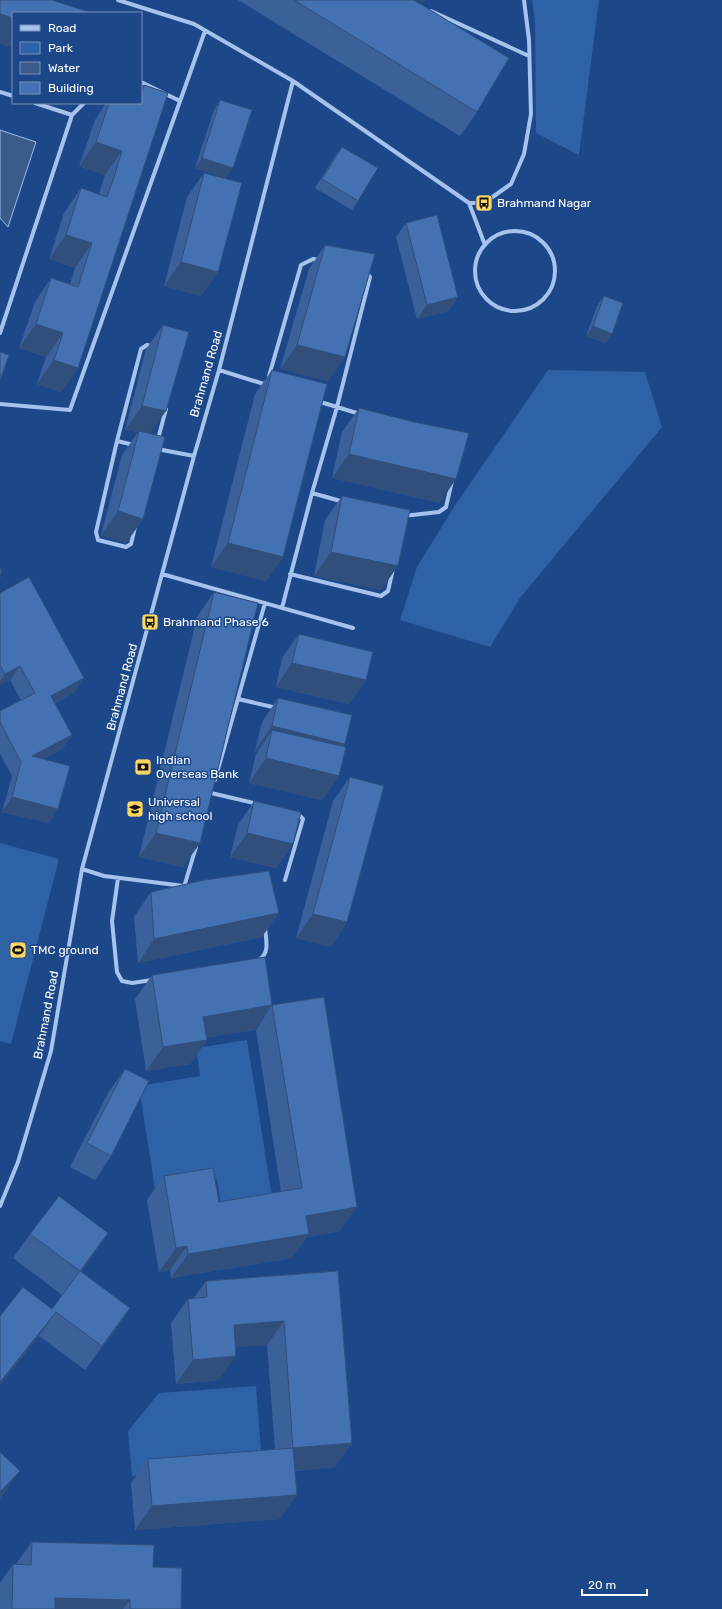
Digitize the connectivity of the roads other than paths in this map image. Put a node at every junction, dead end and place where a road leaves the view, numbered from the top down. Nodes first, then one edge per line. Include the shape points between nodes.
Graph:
1 (118, 0) edge
2 (524, 0) edge
3 (425, 8) edge
4 (205, 31) junction
5 (529, 56) junction
6 (293, 81) junction
7 (142, 82) edge
8 (0, 92) edge
9 (12, 96) edge
10 (180, 100) junction
11 (38, 104) edge
12 (83, 104) edge
13 (72, 115) junction
14 (469, 203) junction
15 (485, 245) junction
16 (327, 262) edge
17 (363, 269) edge
18 (0, 333) edge
19 (161, 348) edge
20 (219, 370) junction
21 (266, 384) junction
22 (273, 386) edge
23 (309, 398) edge
24 (167, 403) edge
25 (0, 404) edge
26 (337, 407) junction
27 (367, 416) edge
28 (117, 441) junction
29 (140, 446) edge
30 (155, 448) junction
31 (153, 456) edge
32 (194, 456) junction
33 (453, 478) edge
34 (312, 493) junction
35 (348, 503) edge
36 (401, 521) edge
37 (137, 522) edge
38 (395, 562) edge
39 (162, 574) junction
40 (290, 574) junction
41 (265, 603) junction
42 (282, 608) junction
43 (353, 628) dead end
44 (238, 699) junction
45 (281, 709) edge
46 (211, 793) junction
47 (209, 800) edge
48 (262, 805) edge
49 (291, 811) edge
50 (197, 844) edge
51 (82, 869) junction
52 (118, 878) junction
53 (285, 880) dead end
54 (184, 886) junction
55 (192, 886) edge
56 (265, 921) edge
57 (255, 962) edge
58 (155, 979) edge
59 (0, 1206) edge

1 - 4 street via 194,24
2 - 5 street
3 - 5 street
4 - 6 street
4 - 10 street
5 - 14 street via 531,114 524,154 511,184 484,204
6 - 14 street
6 - 20 street, Brahmand Road
7 - 10 street
8 - 9 street
10 - 25 street via 70,410
11 - 13 street
12 - 13 street
13 - 18 street
14 - 15 street
15 - 15 street via 496,236 509,232 523,232 536,237 546,246 553,258 555,272 552,285 545,297 534,306 521,310 507,310 494,305 484,296 477,284 477,257
16 - 21 street via 313,259 302,265
17 - 26 street via 370,277
19 - 28 street via 147,345 141,349
20 - 21 street
20 - 32 street, Brahmand Road
21 - 22 street
23 - 26 street
24 - 30 street
26 - 27 street
26 - 34 street
28 - 29 street
28 - 37 street via 96,532 98,540 126,547 131,544
30 - 31 street
30 - 32 street
32 - 39 street, Brahmand Road
33 - 36 street via 446,507 439,512 398,517
34 - 35 street
34 - 40 street
38 - 40 street via 388,591 381,596
39 - 41 street
39 - 51 street, Brahmand Road
40 - 42 street
41 - 42 street
41 - 44 street
42 - 43 street
44 - 45 street
44 - 46 street
46 - 47 street
46 - 48 street
49 - 53 street via 298,813 303,819
50 - 54 street
51 - 52 street
51 - 59 street, Brahmand Road via 51,1051 18,1162
52 - 54 street
52 - 58 street via 112,921 117,972 122,981 132,983
54 - 55 street
56 - 57 street via 266,951 264,957

